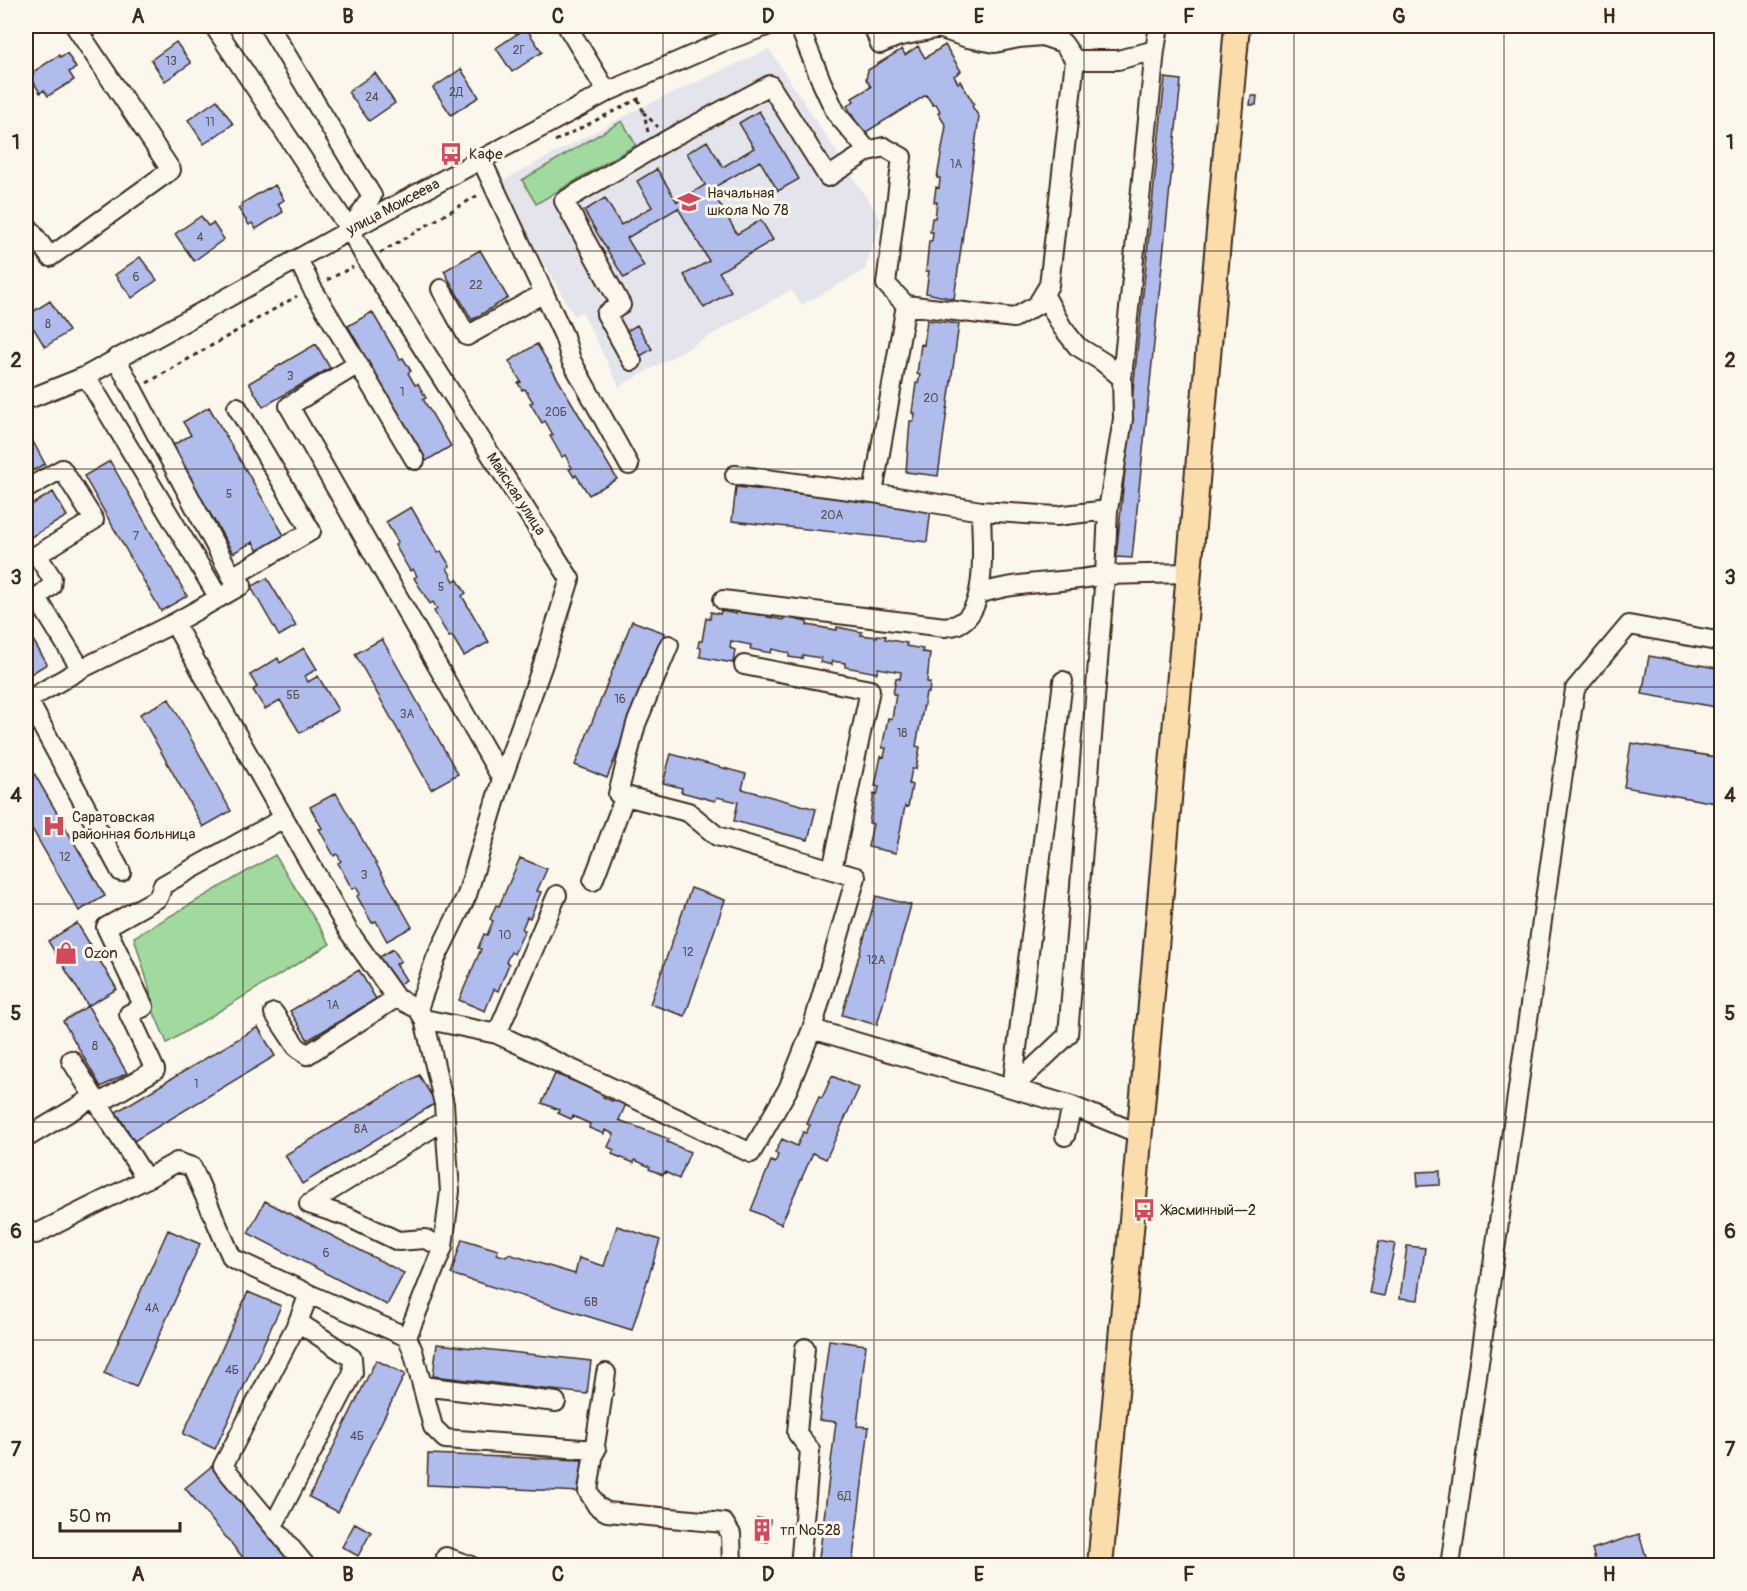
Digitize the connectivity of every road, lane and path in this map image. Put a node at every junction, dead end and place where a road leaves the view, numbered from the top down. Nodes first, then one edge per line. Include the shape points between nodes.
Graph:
1 (75, 26) edge
2 (213, 26) edge
3 (269, 26) edge
4 (567, 26) edge
5 (767, 26) edge
6 (799, 26) edge
7 (873, 26) edge
8 (1159, 26) edge
9 (1237, 26) edge
10 (1155, 50) junction
11 (1075, 60) junction
12 (607, 92) junction
13 (649, 93) dead end
14 (638, 99) junction
15 (644, 113) dead end
16 (554, 141) dead end
17 (868, 151) junction
18 (482, 160) junction
19 (26, 224) edge
20 (350, 230) junction
21 (298, 259) junction
22 (441, 289) dead end
23 (544, 293) junction
24 (1044, 294) junction
25 (906, 305) junction
26 (116, 358) junction
27 (632, 361) dead end
28 (358, 364) junction
29 (86, 376) junction
30 (1122, 378) junction
31 (26, 399) edge
32 (237, 407) dead end
33 (415, 460) dead end
34 (629, 465) dead end
35 (735, 475) dead end
36 (26, 489) edge
37 (873, 493) junction
38 (1108, 510) junction
39 (981, 511) junction
40 (1189, 573) junction
41 (1105, 575) junction
42 (232, 578) junction
43 (980, 594) junction
44 (219, 598) junction
45 (723, 600) dead end
46 (174, 623) junction
47 (1722, 642) edge
48 (669, 645) dead end
49 (744, 665) dead end
50 (81, 669) junction
51 (1063, 681) dead end
52 (27, 700) edge
53 (502, 778) junction
54 (625, 796) junction
55 (284, 818) junction
56 (832, 870) junction
57 (121, 872) dead end
58 (593, 881) dead end
59 (557, 895) dead end
60 (396, 998) junction
61 (274, 1013) dead end
62 (421, 1014) junction
63 (812, 1029) junction
64 (497, 1034) junction
65 (71, 1060) dead end
66 (1012, 1088) junction
67 (96, 1100) junction
68 (1072, 1106) junction
69 (445, 1120) junction
70 (1140, 1134) junction
71 (1065, 1136) dead end
72 (26, 1138) edge
73 (146, 1179) junction
74 (26, 1229) edge
75 (443, 1247) junction
76 (309, 1294) junction
77 (298, 1322) junction
78 (407, 1337) junction
79 (806, 1348) dead end
80 (606, 1373) dead end
81 (422, 1386) junction
82 (556, 1402) dead end
83 (596, 1450) junction
84 (273, 1526) junction
85 (446, 1557) dead end
86 (306, 1566) edge
87 (471, 1566) edge
88 (732, 1566) edge
89 (800, 1566) edge
90 (1100, 1566) edge
91 (1450, 1566) edge

1 - 19 street via 171,170 50,257
2 - 20 street, Майская улица
3 - 20 street via 372,196
4 - 12 street
5 - 12 street, улица Моисеева
6 - 17 street via 836,113
7 - 11 street via 880,44 939,28 995,43 1042,36 1063,43
8 - 10 street
9 - 40 main road
10 - 11 street via 1118,60
10 - 30 street
11 - 24 street via 1049,285
12 - 18 street, улица Моисеева
13 - 14 path
14 - 15 path
14 - 16 path
17 - 25 street via 884,147 902,157 886,284
17 - 27 street via 828,177 770,85 564,201 621,305 606,314
18 - 20 street, улица Моисеева
18 - 23 street
20 - 21 street, улица Моисеева
20 - 53 street, Майская улица via 570,579
21 - 26 street, улица Моисеева
21 - 28 street
22 - 23 street via 467,336
23 - 34 street via 571,360
24 - 25 street via 1037,305 1014,318
24 - 30 street via 1077,346
25 - 37 street
26 - 29 street, улица Моисеева
26 - 42 street
28 - 33 street
28 - 53 street via 289,406
29 - 31 street, улица Моисеева
29 - 44 street
30 - 38 street via 1122,419
32 - 42 street via 311,531
35 - 37 street
36 - 50 street via 62,468 94,520 37,555 51,578 51,586 37,598
37 - 39 street
38 - 39 street via 1056,516
38 - 41 street
39 - 43 street
40 - 41 street
40 - 70 main road
41 - 43 street via 999,587
41 - 66 street via 1068,1035
42 - 44 street via 242,585
43 - 45 street via 969,617 945,627
44 - 46 street
46 - 50 street
46 - 55 street
47 - 91 street via 1629,625 1575,689
48 - 54 street via 636,724 618,794
49 - 56 street via 870,690
50 - 52 street
51 - 66 street
52 - 57 street
53 - 62 street, Майская улица via 467,895 436,958
54 - 56 street via 688,812 717,836
54 - 58 street
55 - 60 street via 350,932
55 - 67 street via 163,885 158,898 106,927 144,1007 129,1014 155,1070
56 - 63 street via 856,877
59 - 64 street
60 - 61 street via 307,1055 296,1046
60 - 62 street
62 - 64 street
62 - 69 street
63 - 64 street via 788,1089 751,1153
63 - 66 street
65 - 67 street
66 - 68 street
67 - 72 street
67 - 73 street
68 - 70 street
68 - 71 street
69 - 75 street via 450,1191
69 - 75 street via 309,1204 398,1241 425,1239
70 - 90 main road
73 - 74 street via 36,1234
73 - 76 street via 177,1162 192,1167 232,1258
75 - 78 street
76 - 77 street
76 - 78 street
77 - 84 street via 223,1466
77 - 84 street via 352,1358 353,1373
78 - 81 street
79 - 89 street via 797,1433 810,1450
80 - 83 street
81 - 82 street
81 - 83 street via 433,1427 445,1439
83 - 88 street via 588,1491 597,1506 607,1512 724,1523 731,1534
84 - 86 street
85 - 87 street

